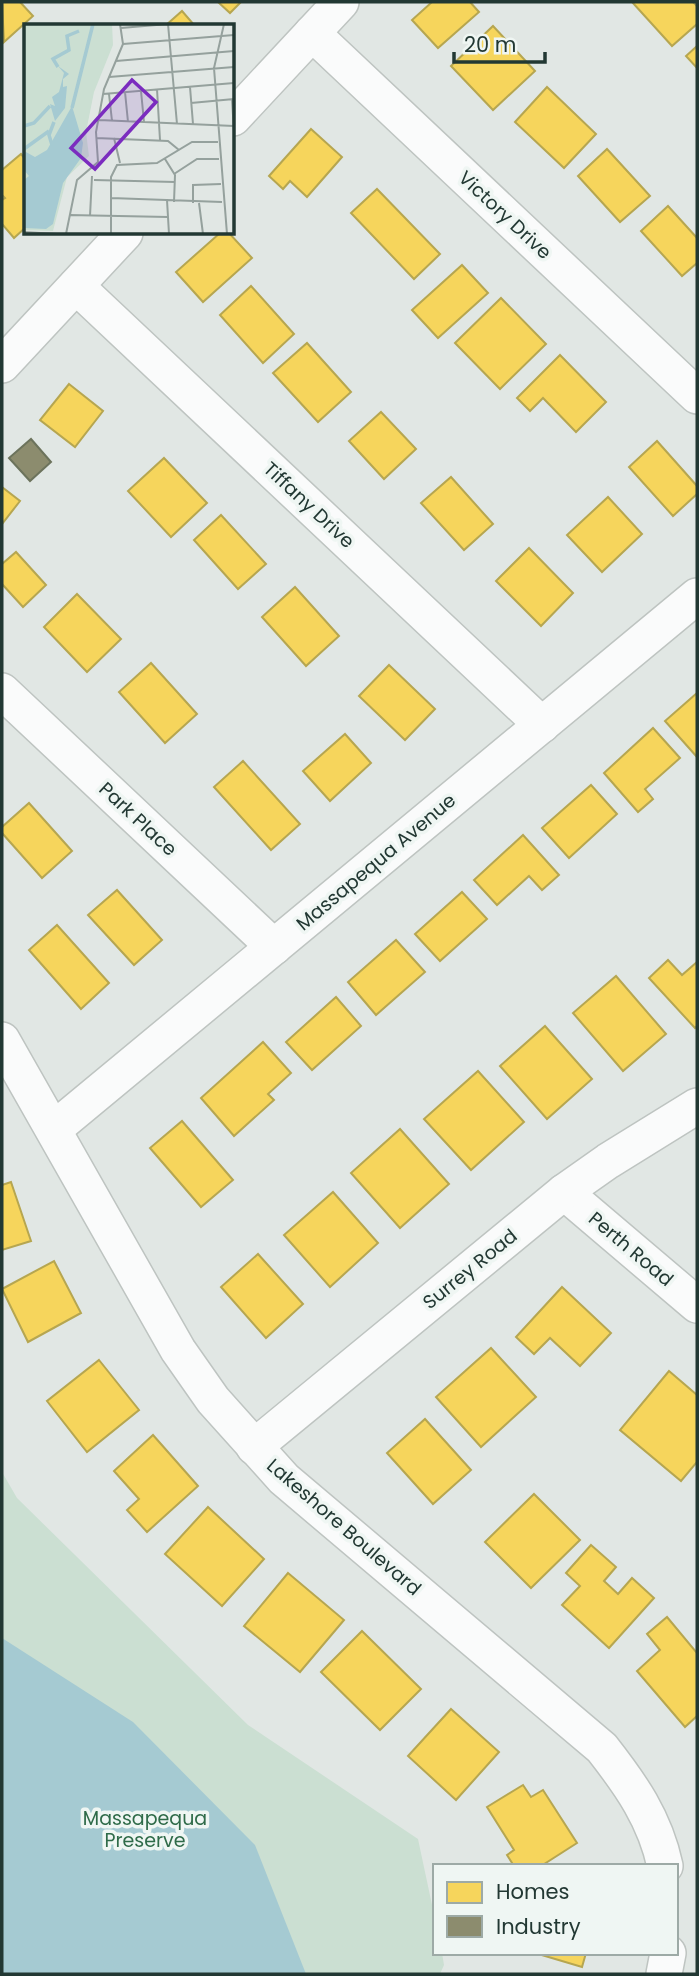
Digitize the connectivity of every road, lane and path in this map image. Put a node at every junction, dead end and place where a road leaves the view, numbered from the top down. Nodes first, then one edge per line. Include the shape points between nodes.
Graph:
1 (341, 2) edge
2 (312, 33) junction
3 (234, 117) edge
4 (124, 234) edge
5 (76, 286) junction
6 (2, 365) edge
7 (697, 396) edge
8 (697, 596) edge
9 (2, 691) edge
10 (542, 725) junction
11 (274, 947) junction
12 (2, 1040) edge
13 (697, 1106) edge
14 (54, 1129) junction
15 (564, 1192) junction
16 (697, 1305) edge
17 (254, 1447) junction
18 (664, 1864) edge
19 (668, 1955) edge
20 (664, 1974) edge

1 - 2 street
2 - 3 street
2 - 7 street, Victory Drive
4 - 5 street
5 - 6 street
5 - 10 street, Tiffany Drive
8 - 10 street, Massapequa Avenue
9 - 11 street, Park Place
10 - 11 street, Massapequa Avenue
11 - 14 street, Massapequa Avenue
12 - 14 street, Lakeshore Boulevard
13 - 15 street, Surrey Road
14 - 17 street, Lakeshore Boulevard via 178,1350
15 - 16 street, Perth Road
15 - 17 street, Surrey Road
17 - 18 street, Lakeshore Boulevard via 284,1479 602,1748 650,1817
19 - 20 street

